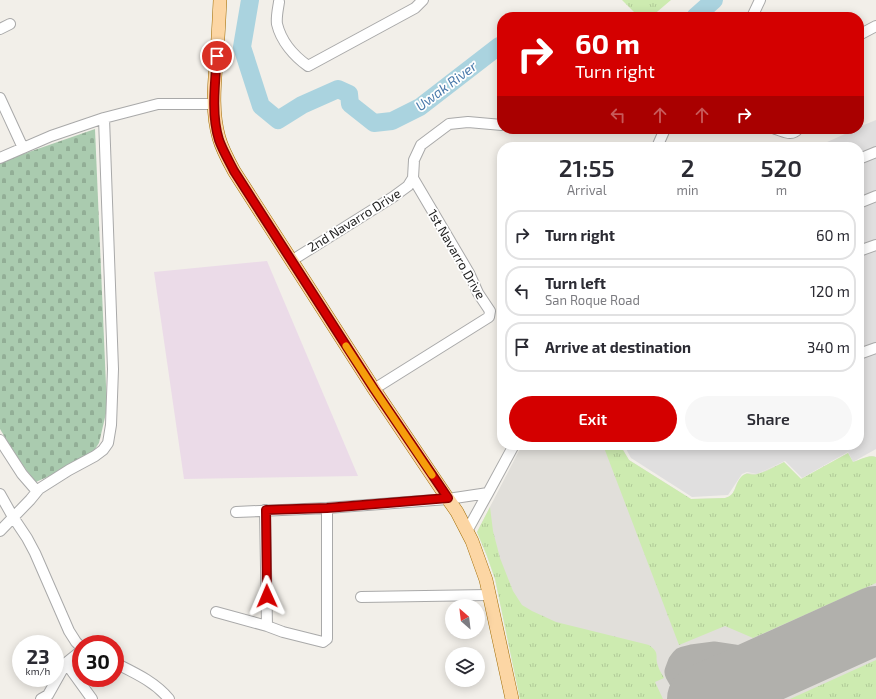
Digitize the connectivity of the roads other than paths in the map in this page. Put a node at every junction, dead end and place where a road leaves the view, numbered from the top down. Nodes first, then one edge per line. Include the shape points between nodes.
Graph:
1 (220, 0) edge
2 (423, 0) edge
3 (760, 0) edge
4 (279, 2) dead end
5 (754, 12) edge
6 (10, 24) dead end
7 (876, 26) edge
8 (0, 29) edge
9 (864, 32) edge
10 (0, 98) edge
11 (214, 104) junction
12 (104, 118) junction
13 (497, 125) edge
14 (23, 148) junction
15 (876, 152) edge
16 (0, 158) edge
17 (864, 158) edge
18 (413, 178) junction
19 (876, 196) edge
20 (864, 201) edge
21 (876, 245) edge
22 (864, 249) edge
23 (291, 261) junction
24 (876, 348) edge
25 (864, 352) edge
26 (374, 389) junction
27 (0, 440) edge
28 (511, 450) edge
29 (39, 489) junction
30 (488, 493) junction
31 (0, 494) edge
32 (448, 498) junction
33 (327, 508) junction
34 (266, 510) junction
35 (236, 512) dead end
36 (13, 517) junction
37 (0, 531) edge
38 (467, 531) junction
39 (489, 595) junction
40 (361, 597) dead end
41 (216, 612) dead end
42 (267, 626) junction
43 (72, 636) edge
44 (72, 658) edge
45 (66, 663) junction
46 (124, 668) edge
47 (52, 696) edge
48 (41, 699) edge
49 (92, 699) edge
50 (169, 699) edge
51 (512, 699) edge

1 - 11 main road
2 - 4 street via 415,8 308,66 283,40 277,23
3 - 5 street
6 - 8 street
7 - 9 street
10 - 14 street
11 - 12 street via 165,103
11 - 23 main road via 216,126 225,154
12 - 14 street
12 - 29 street via 113,369 108,443 95,456
13 - 18 street, 2nd Navarro Drive via 468,122 449,124 421,145 414,160
14 - 16 street
15 - 17 street
18 - 23 street, 2nd Navarro Drive via 408,186 393,197
18 - 26 street, 1st Navarro Drive via 490,313 489,317
19 - 20 street
21 - 22 street
23 - 26 main road
24 - 25 street
26 - 32 main road
27 - 29 street via 22,474 35,489
28 - 30 street
29 - 36 street
30 - 32 street
30 - 38 street
31 - 36 street
32 - 33 street
32 - 38 main road
33 - 34 street
33 - 42 street via 326,639 323,642
34 - 35 street
34 - 42 street
36 - 37 street
36 - 43 street via 35,553
38 - 39 main road via 486,580
39 - 40 street
39 - 51 main road
41 - 42 street
44 - 45 street
45 - 47 street
45 - 49 street
46 - 50 street via 142,677
47 - 48 street via 48,695

